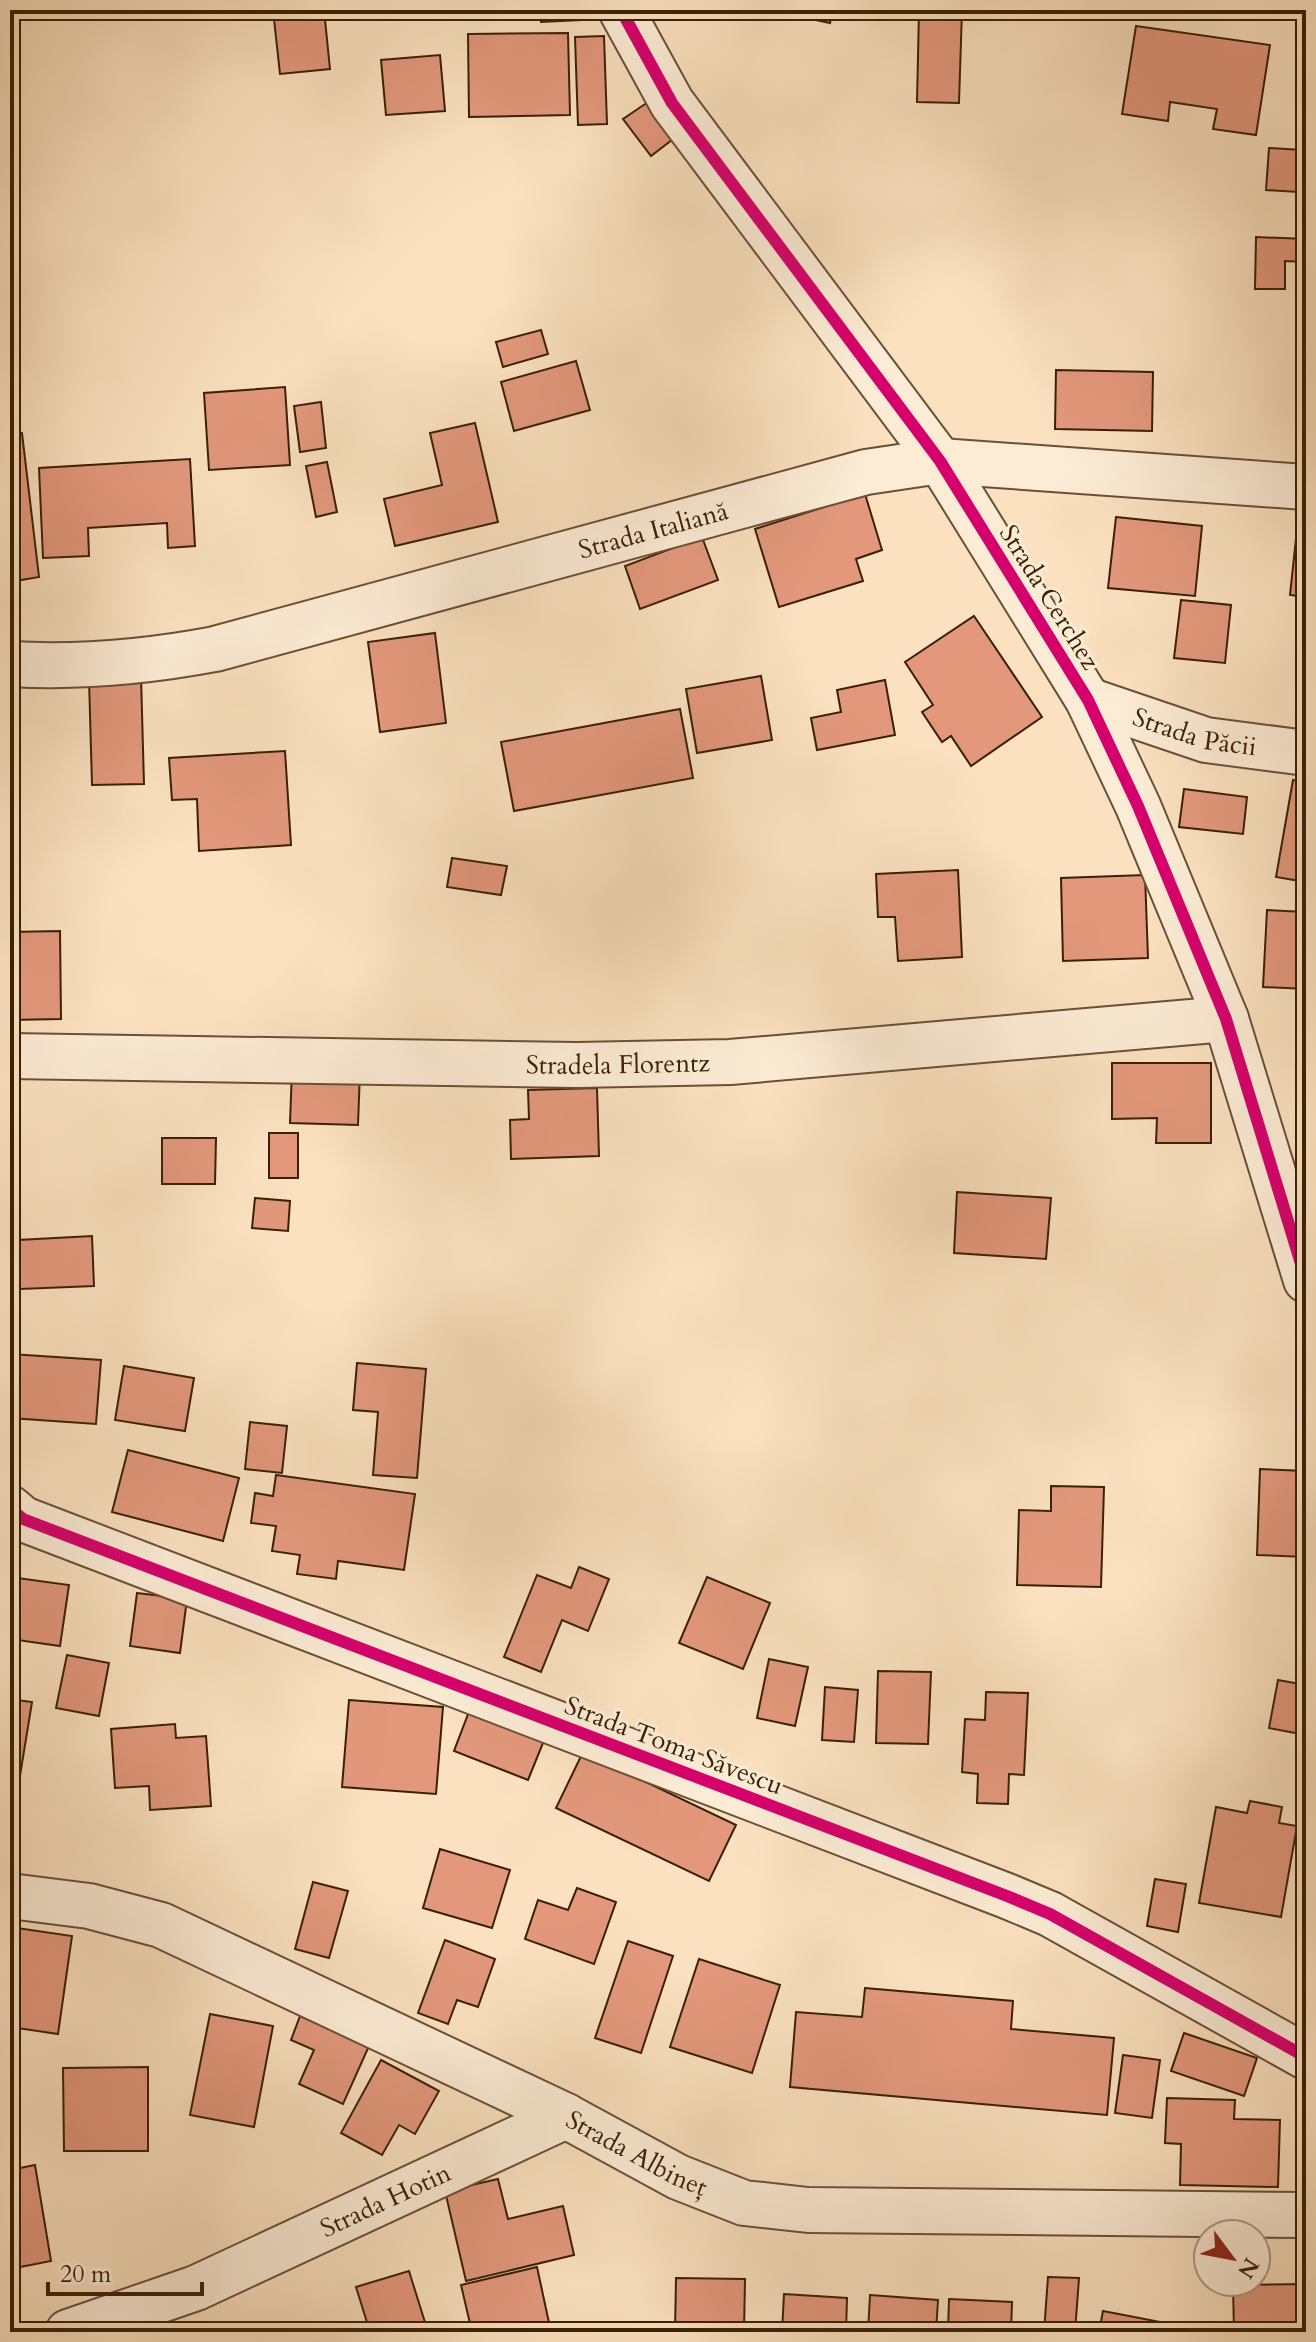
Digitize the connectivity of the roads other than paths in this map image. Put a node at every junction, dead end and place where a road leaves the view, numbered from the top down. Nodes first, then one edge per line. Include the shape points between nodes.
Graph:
1 (621, 10) edge
2 (940, 461) junction
3 (1306, 487) edge
4 (10, 664) edge
5 (1088, 700) junction
6 (1306, 753) edge
7 (1226, 1019) junction
8 (10, 1056) edge
9 (1306, 1280) edge
10 (10, 1508) edge
11 (10, 1896) edge
12 (1306, 2057) edge
13 (566, 2116) junction
14 (1306, 2215) edge
15 (68, 2332) edge

1 - 2 street, Strada Cerchez via 672,103
2 - 3 street, Strada Italiană
2 - 4 street, Strada Italiană via 866,472 215,649 147,662
2 - 5 street, Strada Cerchez
5 - 6 street, Strada Păcii via 1206,740
5 - 7 street, Strada Cerchez
7 - 8 street, Stradela Florentz via 730,1062 577,1065
7 - 9 street, Strada Cerchez
10 - 12 street, Strada Toma Săvescu via 23,1519 1021,1902
11 - 13 street, Strada Albineț via 89,1906 161,1925
13 - 14 street, Strada Albineț via 678,2177 744,2203 808,2210
13 - 15 street, Strada Hotin via 196,2288

